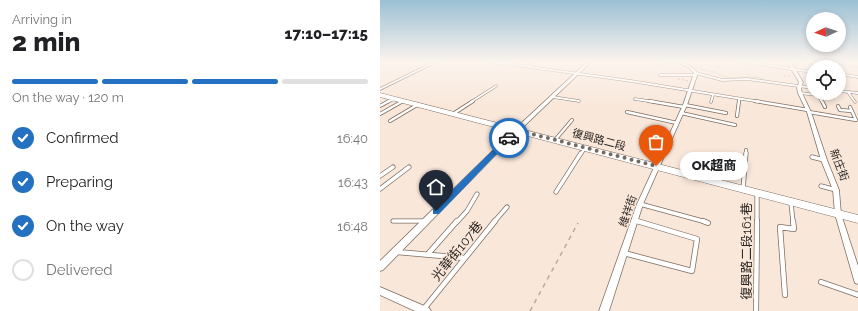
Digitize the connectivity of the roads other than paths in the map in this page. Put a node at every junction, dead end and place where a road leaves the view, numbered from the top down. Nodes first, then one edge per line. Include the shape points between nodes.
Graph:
1 (405, 77) edge
2 (574, 77) edge
3 (600, 77) edge
4 (695, 77) edge
5 (707, 77) edge
6 (797, 77) edge
7 (496, 86) dead end
8 (800, 86) junction
9 (806, 87) edge
10 (380, 89) edge
11 (690, 91) junction
12 (848, 92) joint
13 (800, 93) junction
14 (858, 93) edge
15 (806, 94) edge
16 (380, 95) edge
17 (713, 95) junction
18 (553, 97) junction
19 (394, 99) junction
20 (635, 99) dead end
21 (739, 99) junction
22 (820, 100) edge
23 (402, 101) junction
24 (579, 101) dead end
25 (711, 102) dead end
26 (855, 102) dead end
27 (417, 105) junction
28 (380, 106) edge
29 (838, 106) dead end
30 (824, 107) dead end
31 (850, 107) dead end
32 (683, 108) junction
33 (808, 111) junction
34 (852, 111) junction
35 (626, 112) dead end
36 (726, 113) dead end
37 (380, 114) edge
38 (453, 114) junction
39 (854, 115) junction
40 (858, 115) edge
41 (737, 116) dead end
42 (572, 120) dead end
43 (390, 121) dead end
44 (677, 123) junction
45 (735, 125) dead end
46 (517, 130) junction
47 (555, 140) junction
48 (585, 148) junction
49 (746, 150) dead end
50 (812, 157) dead end
51 (824, 160) junction
52 (656, 166) junction
53 (393, 167) dead end
54 (409, 167) dead end
55 (380, 176) edge
56 (821, 186) dead end
57 (380, 189) edge
58 (743, 189) junction
59 (836, 190) junction
60 (556, 192) dead end
61 (757, 192) junction
62 (477, 194) dead end
63 (791, 201) junction
64 (640, 204) junction
65 (507, 207) dead end
66 (838, 214) junction
67 (858, 219) edge
68 (392, 221) dead end
69 (426, 221) junction
70 (635, 221) junction
71 (708, 223) dead end
72 (395, 252) junction
73 (624, 253) junction
74 (428, 254) junction
75 (465, 258) junction
76 (380, 267) edge
77 (858, 280) edge
78 (821, 282) dead end
79 (380, 291) edge
80 (785, 295) dead end
81 (858, 295) edge
82 (424, 310) edge
83 (604, 311) edge
84 (756, 311) edge

1 - 10 street
2 - 18 street
3 - 11 lane
4 - 11 street, 維祥街
5 - 8 lane
6 - 8 street, 新庄街 via 801,82
7 - 38 lane
8 - 9 lane
8 - 13 street, 新庄街
11 - 17 lane
11 - 32 street, 維祥街
12 - 14 lane
12 - 26 lane
13 - 15 lane
13 - 33 street, 新庄街
16 - 19 street, 復興路二段
17 - 21 lane
17 - 25 lane
18 - 24 lane
18 - 46 street
19 - 23 street, 復興路二段
19 - 28 lane
20 - 32 lane
21 - 33 lane
21 - 41 lane
22 - 30 lane
23 - 27 street, 復興路二段
23 - 37 lane
27 - 38 street, 復興路二段
27 - 43 lane
29 - 34 lane via 840,110
31 - 34 lane
32 - 36 lane
32 - 44 street, 維祥街
32 - 45 lane
33 - 39 lane via 856,120
33 - 51 street, 新庄街
34 - 39 lane
35 - 44 lane
38 - 46 street, 復興路二段
39 - 40 lane
42 - 47 lane
44 - 52 street, 維祥街
46 - 47 street, 復興路二段
46 - 69 street
47 - 48 street, 復興路二段
48 - 52 street, 復興路二段
48 - 60 lane
49 - 58 lane
50 - 51 lane
51 - 59 street, 新庄街
52 - 58 street, 復興路二段
52 - 64 street, 維祥街
53 - 55 lane
54 - 57 lane
56 - 59 lane
58 - 61 street, 復興路二段
59 - 66 street, 新庄街
61 - 63 street, 復興路二段
61 - 84 lane, 復興路二段161巷
62 - 74 lane via 467,211
63 - 66 street, 復興路二段
63 - 80 lane via 794,229 780,227
64 - 70 street, 維祥街
64 - 71 lane
65 - 75 lane, 光華街107巷
66 - 67 street, 復興路二段
66 - 77 street, 新庄街
68 - 69 lane
69 - 72 street
70 - 73 street, 維祥街
70 - 73 lane via 697,239 692,271
72 - 74 lane
72 - 76 street
73 - 83 street, 維祥街
74 - 75 lane
75 - 82 lane, 光華街107巷
78 - 81 lane
79 - 82 street

